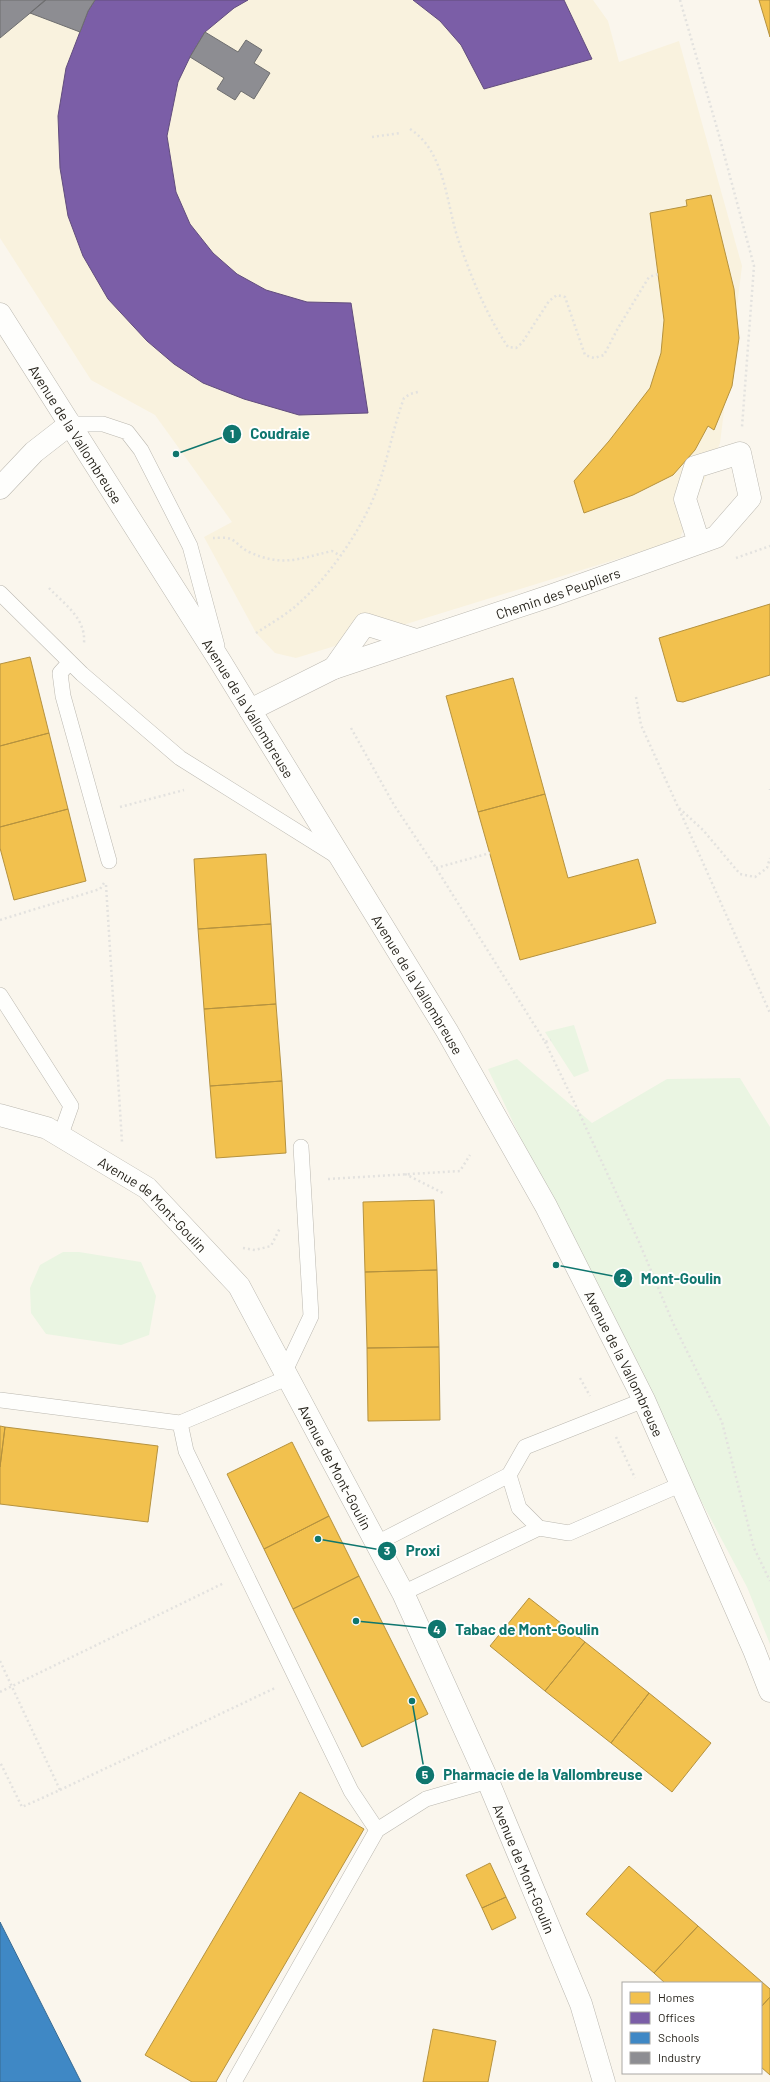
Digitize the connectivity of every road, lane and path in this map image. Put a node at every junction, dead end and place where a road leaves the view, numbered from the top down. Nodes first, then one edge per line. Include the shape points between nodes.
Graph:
1 (680, 0) edge
2 (410, 129) dead end
3 (401, 133) dead end
4 (372, 137) dead end
5 (658, 274) dead end
6 (0, 314) edge
7 (418, 392) dead end
8 (70, 424) junction
9 (740, 453) junction
10 (0, 488) edge
11 (211, 538) dead end
12 (699, 543) junction
13 (770, 546) edge
14 (339, 555) junction
15 (738, 557) dead end
16 (49, 588) dead end
17 (0, 593) edge
18 (256, 633) dead end
19 (416, 640) junction
20 (84, 646) dead end
21 (220, 661) junction
22 (70, 662) junction
23 (342, 665) junction
24 (636, 696) dead end
25 (250, 710) junction
26 (351, 728) dead end
27 (198, 769) junction
28 (678, 807) junction
29 (96, 813) junction
30 (490, 853) dead end
31 (340, 858) junction
32 (770, 858) edge
33 (109, 861) dead end
34 (436, 868) junction
35 (0, 920) edge
36 (0, 994) edge
37 (770, 1013) edge
38 (551, 1040) dead end
39 (545, 1042) junction
40 (0, 1115) edge
41 (60, 1137) junction
42 (301, 1147) dead end
43 (123, 1149) dead end
44 (470, 1155) dead end
45 (405, 1174) junction
46 (303, 1181) junction
47 (443, 1193) dead end
48 (304, 1202) junction
49 (240, 1247) dead end
50 (285, 1376) junction
51 (0, 1400) edge
52 (644, 1400) junction
53 (180, 1423) junction
54 (509, 1475) junction
55 (682, 1484) junction
56 (539, 1528) junction
57 (377, 1543) junction
58 (245, 1573) junction
59 (770, 1581) edge
60 (402, 1593) junction
61 (0, 1661) edge
62 (296, 1678) junction
63 (12, 1686) junction
64 (770, 1691) edge
65 (0, 1692) edge
66 (0, 1762) edge
67 (488, 1781) junction
68 (60, 1790) junction
69 (377, 1830) junction
70 (234, 2082) edge
71 (604, 2082) edge

1 - 9 path via 754,266
2 - 5 path via 421,136 432,154 443,183 458,240 481,302 508,347 516,348 522,343 549,300 557,295 565,297 585,355 594,358 604,355 649,277
3 - 4 path
6 - 8 street, Avenue de la Vallombreuse
7 - 14 path via 404,398 376,490 359,525
8 - 10 street via 34,452
8 - 21 street, Avenue de la Vallombreuse
8 - 21 lane via 103,424 127,432 141,450 190,546
9 - 12 street, Chemin des Peupliers via 750,498 716,537
9 - 12 street via 695,467 685,498
11 - 14 path via 231,539 246,551 268,560 303,559 332,551
12 - 19 street, Chemin des Peupliers
13 - 15 path
14 - 18 path via 321,581 298,604
16 - 20 path via 79,618 84,629
17 - 22 lane
19 - 23 street, Chemin des Peupliers
19 - 23 street, Chemin des Peupliers via 365,624
21 - 25 street, Avenue de la Vallombreuse
22 - 27 lane via 180,758
22 - 29 lane via 60,673 63,696
23 - 25 street, Chemin des Peupliers
24 - 28 path via 641,726
25 - 31 street, Avenue de la Vallombreuse
26 - 34 path via 394,805
27 - 29 path via 184,791
27 - 31 lane
28 - 32 path via 703,830 740,874 755,877 767,868
28 - 37 path
29 - 33 lane
30 - 34 path
31 - 52 street, Avenue de la Vallombreuse via 447,1031 539,1194
34 - 39 path
35 - 43 path via 100,889 106,881
36 - 41 lane via 72,1106
38 - 39 path
39 - 59 path via 639,1242 673,1323 722,1422 754,1548
40 - 41 street, Avenue de Mont-Goulin via 47,1128
41 - 50 street, Avenue de Mont-Goulin via 147,1188 239,1286
42 - 46 lane
44 - 45 path via 460,1171
45 - 46 path
45 - 47 path
46 - 48 lane
48 - 49 path via 292,1205 271,1246 255,1250
48 - 50 lane via 311,1316
50 - 53 lane
50 - 57 street, Avenue de Mont-Goulin
51 - 53 lane
52 - 54 lane via 525,1447
52 - 55 street, Avenue de la Vallombreuse
53 - 58 lane via 186,1451
54 - 56 lane via 519,1508
54 - 57 lane
55 - 56 lane via 569,1533
55 - 64 street, Avenue de la Vallombreuse
56 - 60 lane
57 - 60 street, Avenue de Mont-Goulin
58 - 62 lane
58 - 63 path
60 - 67 street, Avenue de Mont-Goulin
61 - 63 path
62 - 68 path
62 - 69 lane via 351,1791
63 - 65 path
63 - 68 path
66 - 68 path via 22,1807
67 - 69 lane via 426,1799
67 - 71 street, Avenue de Mont-Goulin via 581,2004
69 - 70 lane

